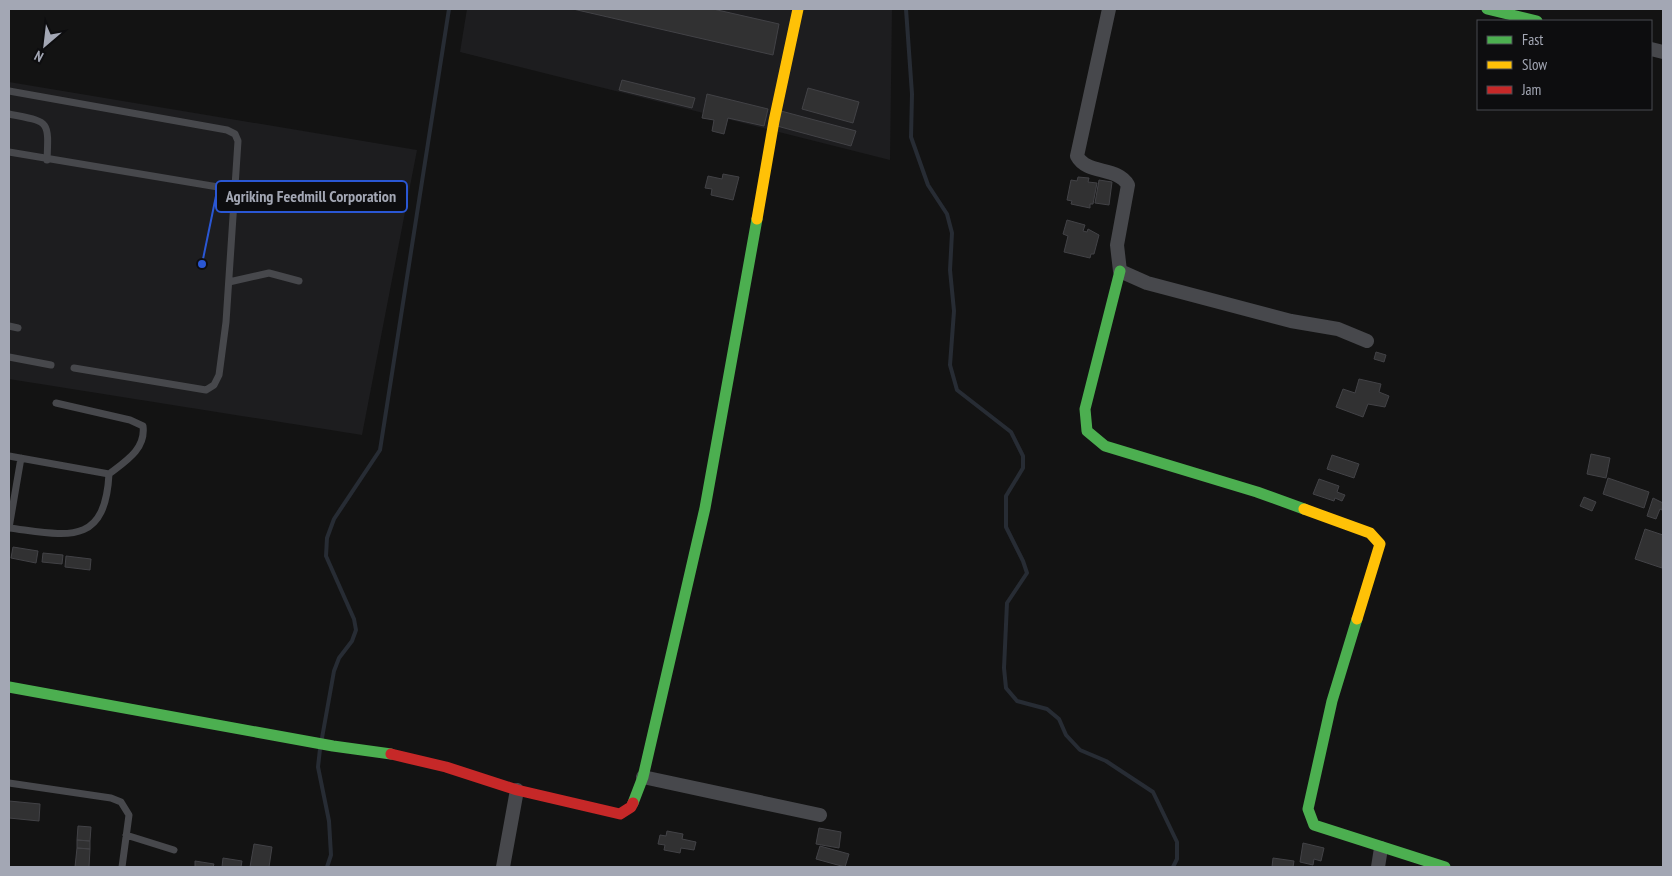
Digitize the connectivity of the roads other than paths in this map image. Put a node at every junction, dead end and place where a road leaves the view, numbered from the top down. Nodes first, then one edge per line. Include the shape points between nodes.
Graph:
1 (798, 9) edge
2 (1108, 9) edge
3 (1487, 9) edge
4 (1533, 20) edge
5 (9, 91) edge
6 (9, 114) edge
7 (9, 152) edge
8 (47, 160) junction
9 (236, 190) junction
10 (1120, 271) junction
11 (299, 281) dead end
12 (229, 282) junction
13 (9, 326) edge
14 (18, 328) dead end
15 (1367, 341) dead end
16 (9, 357) edge
17 (51, 365) dead end
18 (74, 368) dead end
19 (56, 403) dead end
20 (9, 456) edge
21 (21, 458) junction
22 (109, 474) junction
23 (9, 528) edge
24 (9, 687) edge
25 (643, 777) junction
26 (9, 783) edge
27 (517, 790) junction
28 (820, 815) dead end
29 (126, 835) junction
30 (1381, 848) junction
31 (174, 850) dead end
32 (122, 867) edge
33 (503, 867) edge
34 (1378, 867) edge
35 (1445, 867) edge

1 - 25 street via 774,121 705,508
2 - 10 street via 1077,156 1083,165 1122,178 1128,185 1117,245
3 - 4 street
5 - 9 lane via 227,130 235,134 238,141
6 - 8 lane via 44,123 48,130
7 - 8 lane
8 - 9 lane
9 - 12 lane
10 - 15 street via 1147,283 1291,321 1338,329
10 - 30 street via 1085,409 1088,431 1105,446 1257,492 1370,533 1380,544 1332,702 1308,809 1314,825
11 - 12 lane via 269,273
12 - 18 lane via 220,375 206,390
13 - 14 lane
16 - 17 lane
19 - 22 lane via 130,420 142,426 144,436 138,449
20 - 21 lane
21 - 22 lane
21 - 23 lane
22 - 23 lane via 106,497 97,522 82,532 56,534
24 - 27 street via 376,751
25 - 27 street via 631,807 620,814
25 - 28 street
26 - 29 lane via 121,802 129,815
27 - 33 street
29 - 31 lane
29 - 32 lane
30 - 34 street
30 - 35 street

